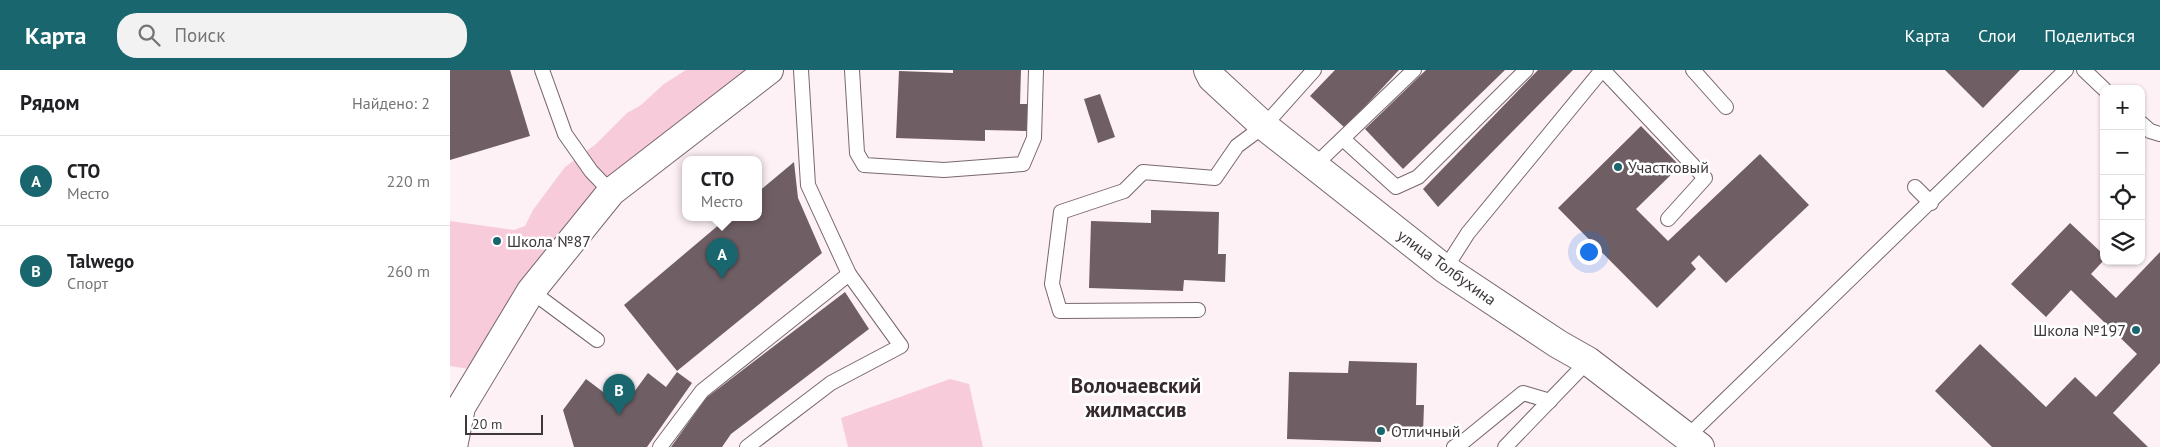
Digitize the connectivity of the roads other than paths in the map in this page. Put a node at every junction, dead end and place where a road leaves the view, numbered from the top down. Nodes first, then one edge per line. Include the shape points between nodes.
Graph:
1 (542, 70) edge
2 (769, 70) edge
3 (801, 70) edge
4 (852, 70) edge
5 (1036, 70) edge
6 (1208, 70) edge
7 (1314, 70) edge
8 (1414, 70) edge
9 (1526, 70) edge
10 (1603, 70) edge
11 (1693, 70) edge
12 (2066, 70) edge
13 (2084, 70) edge
14 (2100, 85) edge
15 (1726, 107) dead end
16 (1264, 126) junction
17 (2145, 127) edge
18 (2160, 134) edge
19 (1343, 139) junction
20 (1314, 166) junction
21 (1915, 187) dead end
22 (611, 192) junction
23 (1931, 203) junction
24 (1668, 219) dead end
25 (1446, 269) junction
26 (849, 274) junction
27 (531, 291) junction
28 (1198, 310) dead end
29 (597, 340) dead end
30 (1588, 360) junction
31 (1550, 401) junction
32 (456, 403) edge
33 (1694, 442) edge
34 (453, 447) edge
35 (660, 447) edge
36 (747, 447) edge
37 (1454, 447) edge
38 (1505, 447) edge

1 - 22 lane via 565,134 591,171
2 - 22 street
3 - 26 lane via 808,185
4 - 5 lane via 857,153 864,165 944,170 1023,164 1034,138
6 - 16 street, улица Толбухина via 1212,78
7 - 16 lane
8 - 19 lane
9 - 19 lane via 1418,177 1396,187
10 - 24 lane via 1705,178
10 - 25 lane via 1468,233
11 - 15 lane
12 - 23 lane
13 - 14 lane
16 - 20 street, улица Толбухина
16 - 28 lane via 1237,146 1215,178 1143,172 1124,191 1061,212 1052,284 1060,311
17 - 18 lane
19 - 20 lane
20 - 25 street, улица Толбухина
21 - 23 lane
22 - 27 street
23 - 33 lane
25 - 30 street, улица Толбухина via 1558,344
26 - 35 lane via 702,391
26 - 36 lane via 901,346 831,382
27 - 29 lane
27 - 32 street
30 - 31 lane
30 - 33 street, улица Толбухина
31 - 37 lane via 1524,393
31 - 38 lane
32 - 34 street

